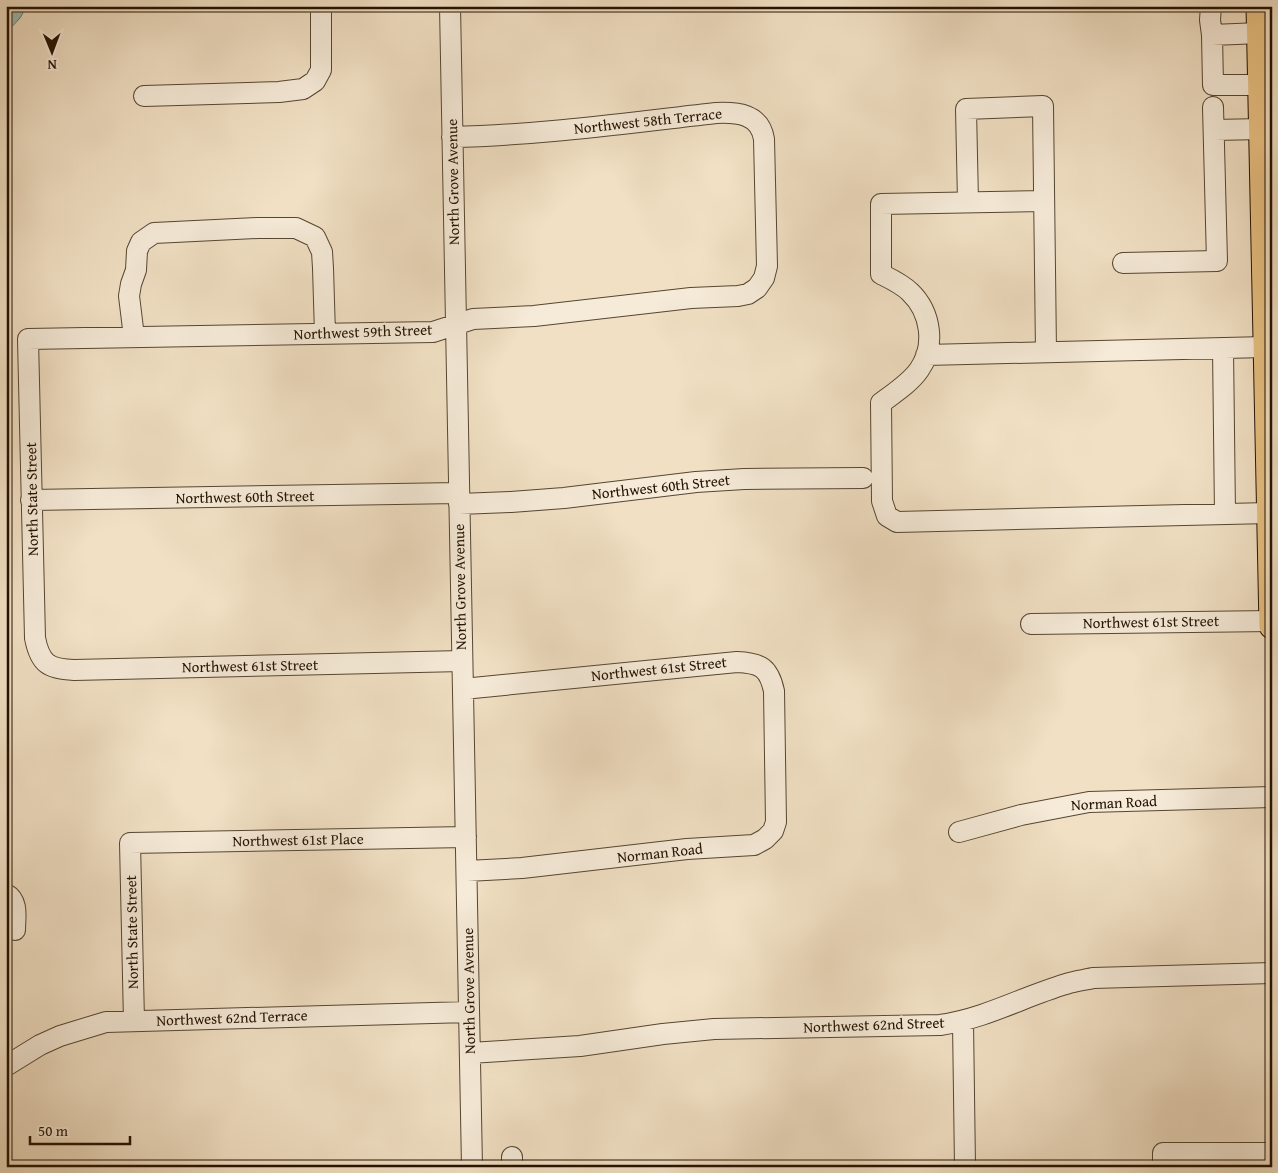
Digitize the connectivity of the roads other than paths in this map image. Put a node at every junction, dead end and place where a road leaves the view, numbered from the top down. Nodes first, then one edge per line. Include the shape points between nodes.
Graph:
1 (321, 6) edge
2 (450, 6) edge
3 (1211, 6) edge
4 (1259, 6) edge
5 (1260, 33) junction
6 (1212, 35) junction
7 (1260, 85) junction
8 (144, 96) dead end
9 (1213, 107) dead end
10 (1265, 117) edge
11 (1214, 130) junction
12 (452, 137) junction
13 (1044, 201) junction
14 (968, 202) junction
15 (766, 205) joint
16 (1123, 263) dead end
17 (1269, 286) edge
18 (456, 325) junction
19 (325, 334) junction
20 (134, 337) junction
21 (28, 339) joint
22 (1266, 347) junction
23 (1223, 348) junction
24 (1046, 352) junction
25 (926, 355) junction
26 (863, 478) dead end
27 (1270, 478) edge
28 (458, 499) junction
29 (31, 500) junction
30 (1269, 513) junction
31 (1225, 514) junction
32 (1272, 620) edge
33 (1031, 624) dead end
34 (1272, 626) edge
35 (41, 658) joint
36 (462, 661) junction
37 (463, 689) junction
38 (775, 756) joint
39 (1272, 797) edge
40 (959, 832) dead end
41 (466, 837) junction
42 (130, 844) joint
43 (467, 871) junction
44 (6, 894) edge
45 (15, 930) dead end
46 (1272, 974) edge
47 (468, 1012) junction
48 (134, 1021) junction
49 (962, 1022) junction
50 (470, 1052) junction
51 (6, 1066) edge
52 (1272, 1153) edge
53 (472, 1167) edge
54 (965, 1167) edge
55 (1163, 1167) edge

1 - 8 street via 321,70 315,81 303,89
2 - 12 street, North Grove Avenue
3 - 6 street
4 - 5 main road
5 - 6 street
5 - 7 main road
6 - 7 street via 1213,85
7 - 10 main road
9 - 11 street
10 - 11 street
10 - 17 main road
11 - 16 street via 1217,262
12 - 15 street, Northwest 58th Terrace via 506,136 716,113 742,114 762,129
12 - 18 street, North Grove Avenue
13 - 14 street
13 - 14 street via 1043,106 966,109
13 - 24 street
14 - 25 street via 881,204 881,274 900,284 922,307 930,335
15 - 18 street, Northwest 59th Street via 767,266 758,288 748,294 534,316 473,319
17 - 22 main road
18 - 19 street, Northwest 59th Street via 433,332
18 - 28 street, North Grove Avenue
19 - 20 street, Northwest 59th Street
19 - 20 street via 322,252 315,237 296,228 258,228 154,233 141,242 129,296
20 - 21 street, Northwest 59th Street
21 - 29 street, North State Street
22 - 23 street
22 - 27 main road
23 - 24 street
23 - 31 street
24 - 25 street
25 - 31 street via 919,371 881,403 882,500 887,516 897,522
26 - 28 street, Northwest 60th Street via 696,482 511,502
27 - 30 main road
28 - 29 street, Northwest 60th Street
28 - 36 street, North Grove Avenue
29 - 35 street, North State Street via 35,638
30 - 31 street
30 - 32 main road
32 - 33 street, Northwest 61st Street
32 - 34 main road
35 - 36 street, Northwest 61st Street via 51,667 74,670
36 - 37 street, North Grove Avenue
37 - 38 street, Northwest 61st Street via 751,662 762,666 771,677
37 - 41 street, North Grove Avenue
38 - 43 street, Norman Road via 776,822 766,839 754,845
39 - 40 street, Norman Road via 1089,802 1029,813
41 - 42 street, Northwest 61st Place
41 - 43 street, North Grove Avenue
42 - 48 street, North State Street
43 - 47 street, North Grove Avenue
44 - 45 street via 16,906
46 - 49 street, Northwest 62nd Street via 1093,978 1067,984
47 - 48 street, Northwest 62nd Terrace
47 - 50 street, North Grove Avenue
48 - 51 street, Northwest 62nd Terrace via 106,1022 60,1036
49 - 50 street, Northwest 62nd Street via 714,1029 580,1046
49 - 54 street
50 - 53 street, North Grove Avenue
52 - 55 street via 1163,1153

